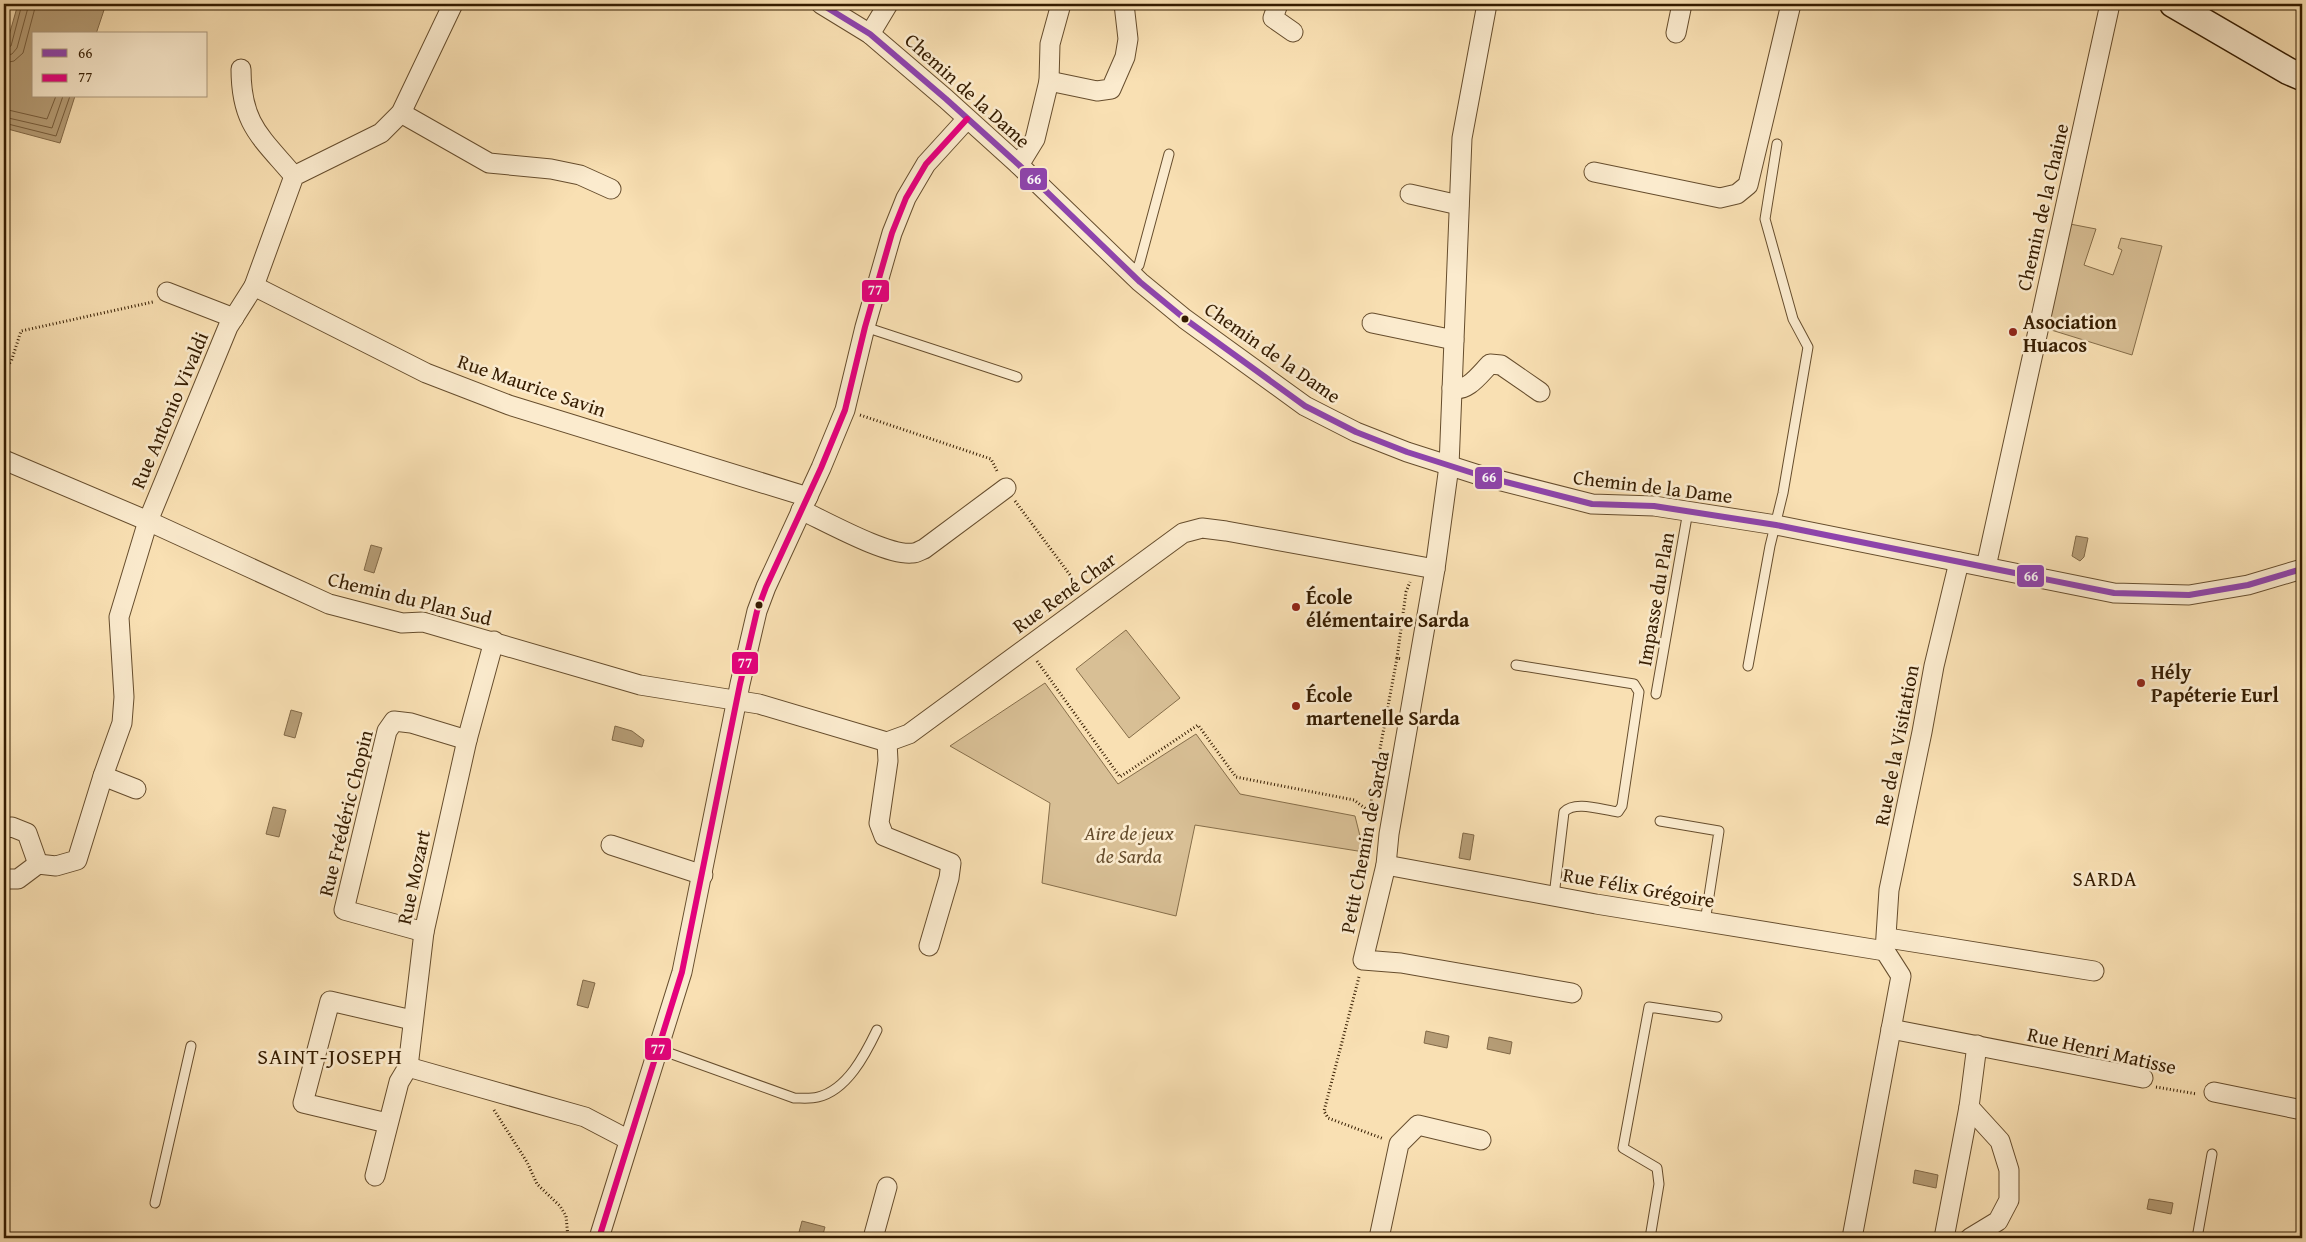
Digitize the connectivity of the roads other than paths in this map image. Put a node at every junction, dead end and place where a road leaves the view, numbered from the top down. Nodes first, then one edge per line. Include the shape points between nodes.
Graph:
1 (453, 4) edge
2 (821, 4) edge
3 (888, 4) edge
4 (1062, 4) edge
5 (1124, 4) edge
6 (1278, 4) edge
7 (1487, 4) edge
8 (1682, 4) edge
9 (1791, 4) edge
10 (2110, 4) edge
11 (2173, 4) edge
12 (1293, 32) dead end
13 (1676, 33) dead end
14 (870, 34) junction
15 (241, 69) dead end
16 (2302, 77) edge
17 (1049, 81) junction
18 (401, 113) junction
19 (967, 120) junction
20 (1778, 144) dead end
21 (1168, 154) dead end
22 (1019, 165) junction
23 (1594, 172) dead end
24 (294, 176) junction
25 (612, 189) dead end
26 (1410, 194) dead end
27 (1459, 205) junction
28 (1131, 274) junction
29 (254, 286) junction
30 (167, 292) road end
31 (234, 318) junction
32 (1372, 323) dead end
33 (865, 327) junction
34 (1454, 340) junction
35 (1017, 378) dead end
36 (1452, 388) junction
37 (1540, 392) dead end
38 (4, 460) edge
39 (1449, 466) junction
40 (1006, 488) dead end
41 (804, 503) junction
42 (1688, 511) junction
43 (148, 521) junction
44 (1776, 525) junction
45 (1959, 562) junction
46 (1986, 567) junction
47 (1426, 568) junction
48 (2302, 569) edge
49 (494, 641) junction
50 (1516, 665) dead end
51 (1748, 666) dead end
52 (1656, 694) dead end
53 (737, 701) junction
54 (467, 740) junction
55 (887, 742) junction
56 (103, 776) junction
57 (136, 789) dead end
58 (1660, 822) dead end
59 (4, 828) edge
60 (611, 845) dead end
61 (38, 864) junction
62 (1386, 865) junction
63 (703, 875) junction
64 (4, 879) edge
65 (1554, 896) junction
66 (1705, 922) junction
67 (424, 932) junction
68 (1887, 945) junction
69 (929, 946) dead end
70 (2094, 971) dead end
71 (1572, 993) dead end
72 (1716, 1017) dead end
73 (412, 1020) junction
74 (1891, 1029) junction
75 (877, 1030) dead end
76 (1977, 1045) junction
77 (191, 1046) dead end
78 (658, 1049) junction
79 (408, 1067) junction
80 (2142, 1078) road end
81 (2214, 1092) road end
82 (1968, 1107) junction
83 (2302, 1110) edge
84 (387, 1123) junction
85 (629, 1140) junction
86 (1481, 1140) dead end
87 (2212, 1154) dead end
88 (375, 1176) dead end
89 (887, 1187) dead end
90 (155, 1203) dead end
91 (599, 1238) edge
92 (873, 1238) edge
93 (1379, 1238) edge
94 (1650, 1238) edge
95 (1852, 1238) edge
96 (1944, 1238) edge
97 (1970, 1238) edge
98 (2197, 1238) edge

1 - 18 street
2 - 14 street, Chemin de la Dame
3 - 14 street
4 - 17 street via 1050,44
5 - 17 street via 1128,39 1111,89 1097,91
6 - 12 street via 1273,18
7 - 27 street, Petit Chemin de Sarda via 1462,138
8 - 13 street
9 - 23 street via 1748,185 1737,194 1720,198
10 - 46 street, Chemin de la Chaine
11 - 16 street via 2288,72
14 - 19 street, Chemin de la Dame
15 - 24 street via 244,106 251,124
17 - 22 street via 1035,139
18 - 24 street via 381,133
18 - 25 street via 489,163 580,175
19 - 22 street, Chemin de la Dame
19 - 33 street via 926,164 906,198 892,233
20 - 44 lane via 1765,219 1793,319 1808,347
21 - 28 lane via 1139,265
22 - 28 street, Chemin de la Dame
24 - 29 street, Rue Antonio Vivaldi
26 - 27 street
27 - 34 street, Petit Chemin de Sarda
28 - 39 street, Chemin de la Dame via 1185,319 1304,406 1356,432
29 - 31 street, Rue Antonio Vivaldi
29 - 41 street, Rue Maurice Savin via 426,373 509,405
30 - 31 street, Rue Antonio Vivaldi
31 - 43 street, Rue Antonio Vivaldi
32 - 34 street
33 - 35 lane
33 - 41 street via 845,410
34 - 36 street, Petit Chemin de Sarda
36 - 37 street via 1467,387 1490,364 1501,365
36 - 39 street, Petit Chemin de Sarda
38 - 43 street, Chemin du Plan Sud
39 - 42 street, Chemin de la Dame via 1592,504 1654,506
39 - 47 street, Petit Chemin de Sarda
40 - 41 street, Rue Maurice Savin via 924,549 913,553 873,544
41 - 53 street via 757,612
42 - 44 street, Chemin de la Dame
42 - 52 lane, Impasse du Plan
43 - 49 street, Chemin du Plan Sud via 329,604 402,623 423,622
43 - 56 street, Rue Antonio Vivaldi via 119,617 124,697 122,723
44 - 45 street, Chemin de la Dame
44 - 51 lane
45 - 46 street, Chemin de la Dame
45 - 68 street, Rue de la Visitation via 1934,666 1889,890
46 - 48 street, Chemin de la Dame via 2114,593 2189,595 2248,585
47 - 55 street, Rue René Char via 1202,528 1183,534 909,734
47 - 62 street, Petit Chemin de Sarda via 1420,662
49 - 53 street, Chemin du Plan Sud via 640,685
49 - 54 street, Rue Mozart
50 - 65 lane via 1634,684 1639,692 1622,806 1618,812 1576,806 1568,807 1564,812
53 - 55 street via 760,704
53 - 63 street
54 - 67 street, Rue Mozart
54 - 67 street, Rue Frédéric Chopin via 394,721 387,731 344,910
55 - 69 street via 888,762 878,823 880,830 884,836 951,864
56 - 57 street
56 - 61 street, Rue Antonio Vivaldi via 77,860 56,866
58 - 66 lane via 1719,831
59 - 61 street via 12,827 27,834
60 - 63 street
61 - 64 street via 18,879
62 - 65 street, Rue Félix Grégoire
62 - 71 street, Petit Chemin de Sarda via 1364,960 1401,963
63 - 78 street via 682,972
65 - 66 street, Rue Félix Grégoire
66 - 68 street, Rue Félix Grégoire
67 - 73 street, Rue Mozart
68 - 70 street
68 - 74 street via 1901,976
72 - 94 lane via 1648,1007 1623,1148 1657,1168 1659,1184
73 - 79 street, Rue Mozart
73 - 84 street via 330,1001 303,1103
74 - 76 street, Rue Henri Matisse
74 - 95 street
75 - 78 lane via 860,1065 831,1092 817,1098 794,1098
76 - 80 street, Rue Henri Matisse
76 - 82 street
77 - 90 lane
78 - 85 street
79 - 84 street, Rue Mozart via 399,1082
79 - 85 street via 585,1117
81 - 83 street
82 - 96 street
82 - 97 street via 2000,1141 2009,1170 2009,1200 1998,1221
84 - 88 street, Rue Mozart
85 - 91 street
86 - 93 street via 1418,1125 1399,1144
87 - 98 lane
89 - 92 street

